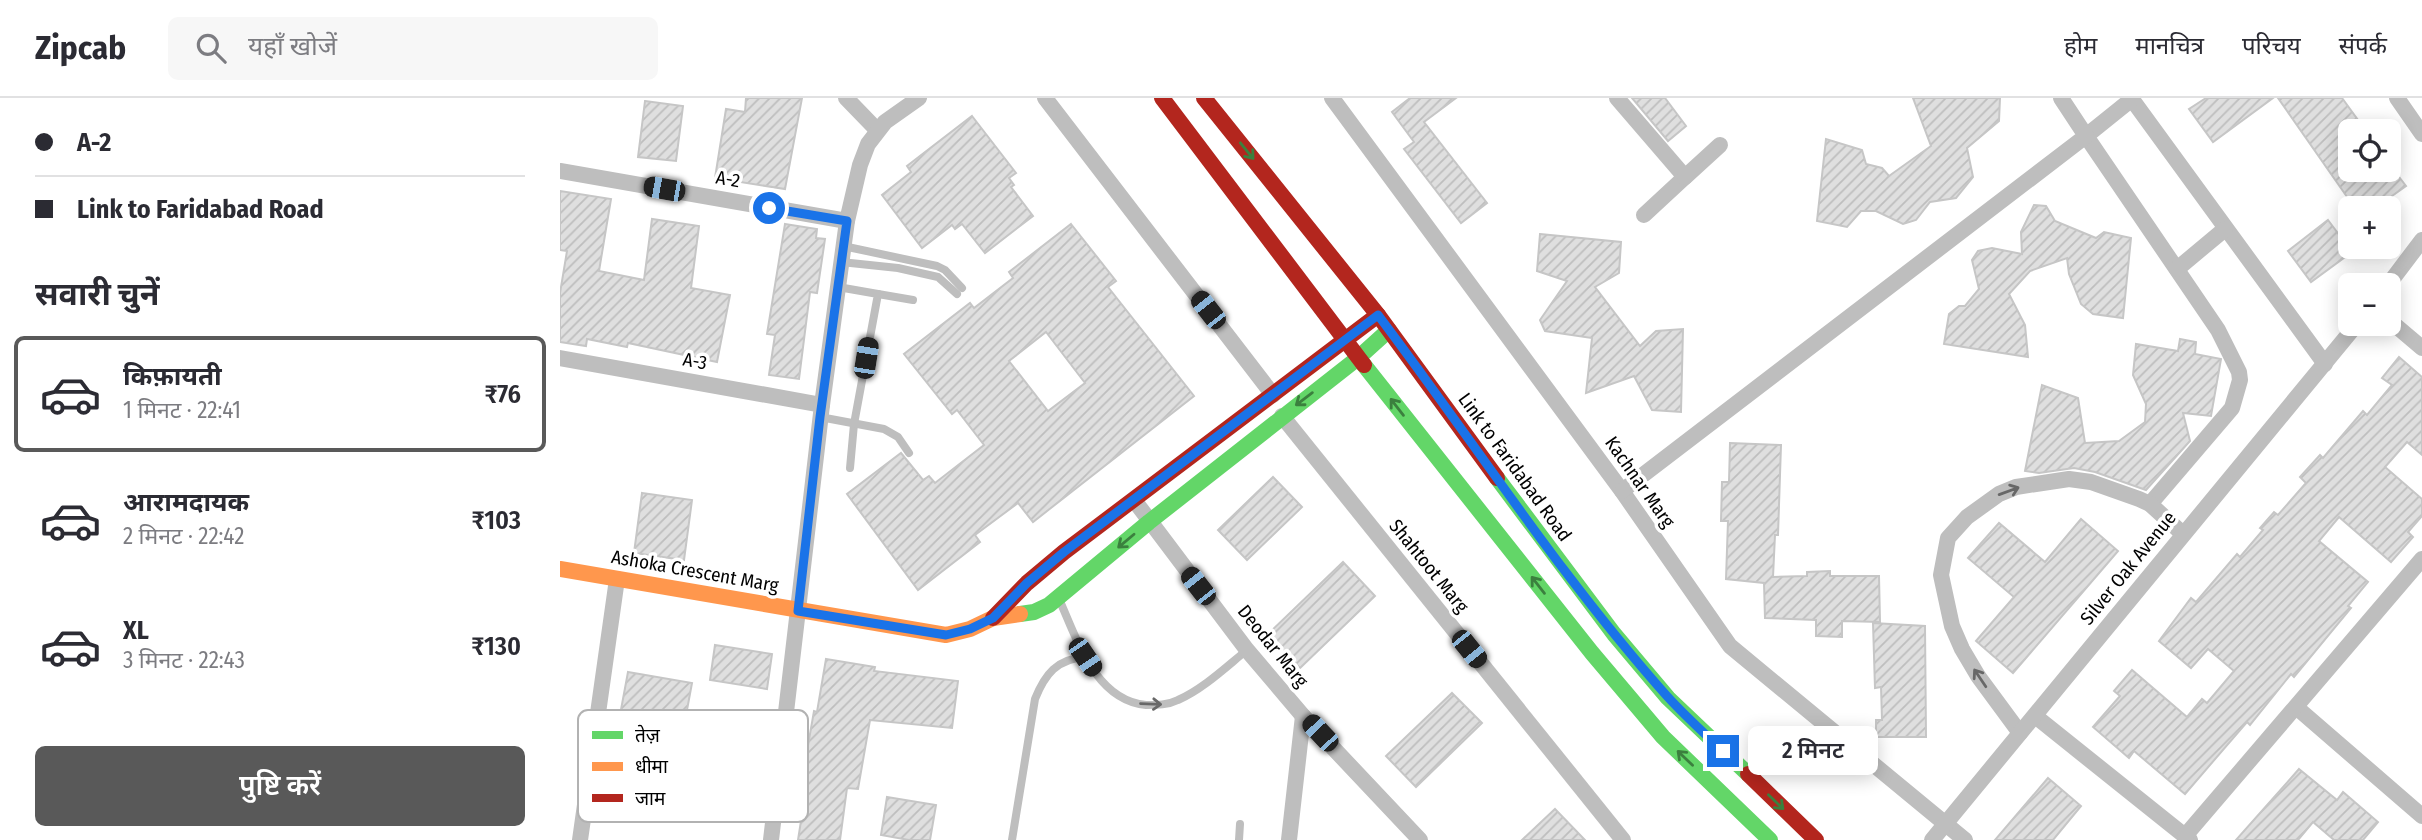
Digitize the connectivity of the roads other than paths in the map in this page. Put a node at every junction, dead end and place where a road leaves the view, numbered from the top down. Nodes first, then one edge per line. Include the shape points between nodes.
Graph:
1 (846, 98) edge
2 (919, 98) edge
3 (1045, 98) edge
4 (1162, 98) edge
5 (1204, 98) edge
6 (1332, 98) edge
7 (1617, 98) edge
8 (2061, 98) edge
9 (2397, 98) edge
10 (2132, 99) edge
11 (877, 130) junction
12 (2422, 134) edge
13 (2086, 136) junction
14 (1720, 145) dead end
15 (560, 171) edge
16 (1685, 177) junction
17 (1644, 215) dead end
18 (847, 221) junction
19 (2225, 229) junction
20 (2422, 240) edge
21 (842, 254) junction
22 (2177, 269) junction
23 (2397, 273) edge
24 (838, 286) junction
25 (878, 293) junction
26 (914, 300) dead end
27 (1378, 315) junction
28 (1390, 330) junction
29 (2401, 330) edge
30 (2347, 336) edge
31 (1345, 341) junction
32 (2422, 348) edge
33 (560, 358) edge
34 (1358, 358) junction
35 (2325, 364) junction
36 (1273, 395) junction
37 (821, 411) junction
38 (1282, 416) junction
39 (855, 424) junction
40 (909, 453) dead end
41 (850, 468) dead end
42 (1622, 491) junction
43 (1134, 500) junction
44 (2150, 504) junction
45 (1149, 522) junction
46 (2183, 534) junction
47 (2422, 559) edge
48 (560, 569) edge
49 (617, 579) junction
50 (1058, 597) junction
51 (798, 611) junction
52 (993, 618) junction
53 (1247, 650) junction
54 (1085, 657) junction
55 (2296, 707) junction
56 (598, 710) edge
57 (786, 710) edge
58 (1303, 716) junction
59 (2035, 716) junction
60 (2020, 733) junction
61 (2422, 816) edge
62 (583, 822) edge
63 (773, 822) edge
64 (1240, 824) dead end
65 (1945, 824) junction
66 (2188, 838) edge
67 (580, 840) edge
68 (771, 840) edge
69 (1012, 840) edge
70 (1239, 840) edge
71 (1289, 840) edge
72 (1420, 840) edge
73 (1623, 840) edge
74 (1770, 840) edge
75 (1815, 840) edge
76 (1932, 840) edge
77 (1965, 840) edge

1 - 11 street
2 - 11 street
3 - 36 street
4 - 31 main road
5 -> 27 main road, Link to Faridabad Road
6 - 42 street, Kachnar Marg
7 - 16 street
8 - 13 street
9 - 12 street
10 - 13 street
10 - 19 street
11 - 18 street via 860,166
13 - 22 street
13 - 42 street
14 - 16 street
15 - 18 street, A-2
16 - 17 street
18 - 21 street
19 - 22 street
19 - 35 street
20 - 23 street
21 - 21 lane via 938,277 960,291 937,266
21 - 24 street
22 - 44 street via 2218,330 2240,380 2232,408
24 - 25 lane
24 - 37 street
25 - 26 lane
25 - 39 lane
27 - 28 main road, Link to Faridabad Road
27 - 31 main road
28 - 34 main road, Ashoka Crescent Marg
28 -> 75 main road, Link to Faridabad Road via 1614,634 1668,698
29 - 32 street
30 - 35 street, Silver Oak Avenue
31 - 34 main road
31 - 36 main road
33 - 37 street, A-3
34 -> 38 main road, Ashoka Crescent Marg
74 -> 34 main road via 1645,716
35 - 46 street, Silver Oak Avenue
36 - 43 main road
37 - 39 lane
37 - 51 street
38 - 45 main road, Ashoka Crescent Marg
38 - 73 street, Shahtoot Marg
39 - 40 lane via 884,429 898,437
39 - 41 lane
42 - 65 street, Kachnar Marg via 1730,646
43 - 45 street, Deodar Marg
43 - 52 main road via 1034,576
44 - 46 street
60 -> 44 street via 1978,676 1952,626 1941,575 1948,537 1982,504 2016,487 2069,479 2091,482
45 -> 50 main road, Ashoka Crescent Marg
45 - 53 street, Deodar Marg
46 - 59 street, Silver Oak Avenue
47 - 55 street
48 - 49 main road, Ashoka Crescent Marg
49 - 51 main road, Ashoka Crescent Marg
49 - 56 street
50 - 52 main road, Ashoka Crescent Marg via 1041,610
50 - 54 lane
51 - 52 main road, Ashoka Crescent Marg via 946,635
51 - 57 street
54 -> 53 lane via 1122,699 1153,705 1179,700
53 - 58 street, Deodar Marg
54 - 69 lane via 1060,662 1039,688
55 - 61 street
55 - 66 street
58 - 71 street
58 - 72 street, Deodar Marg
59 - 60 street, Silver Oak Avenue
59 - 66 street
60 - 65 street, Silver Oak Avenue
62 - 67 street
63 - 68 street
64 - 70 lane
65 - 76 street, Silver Oak Avenue
65 - 77 street, Kachnar Marg

